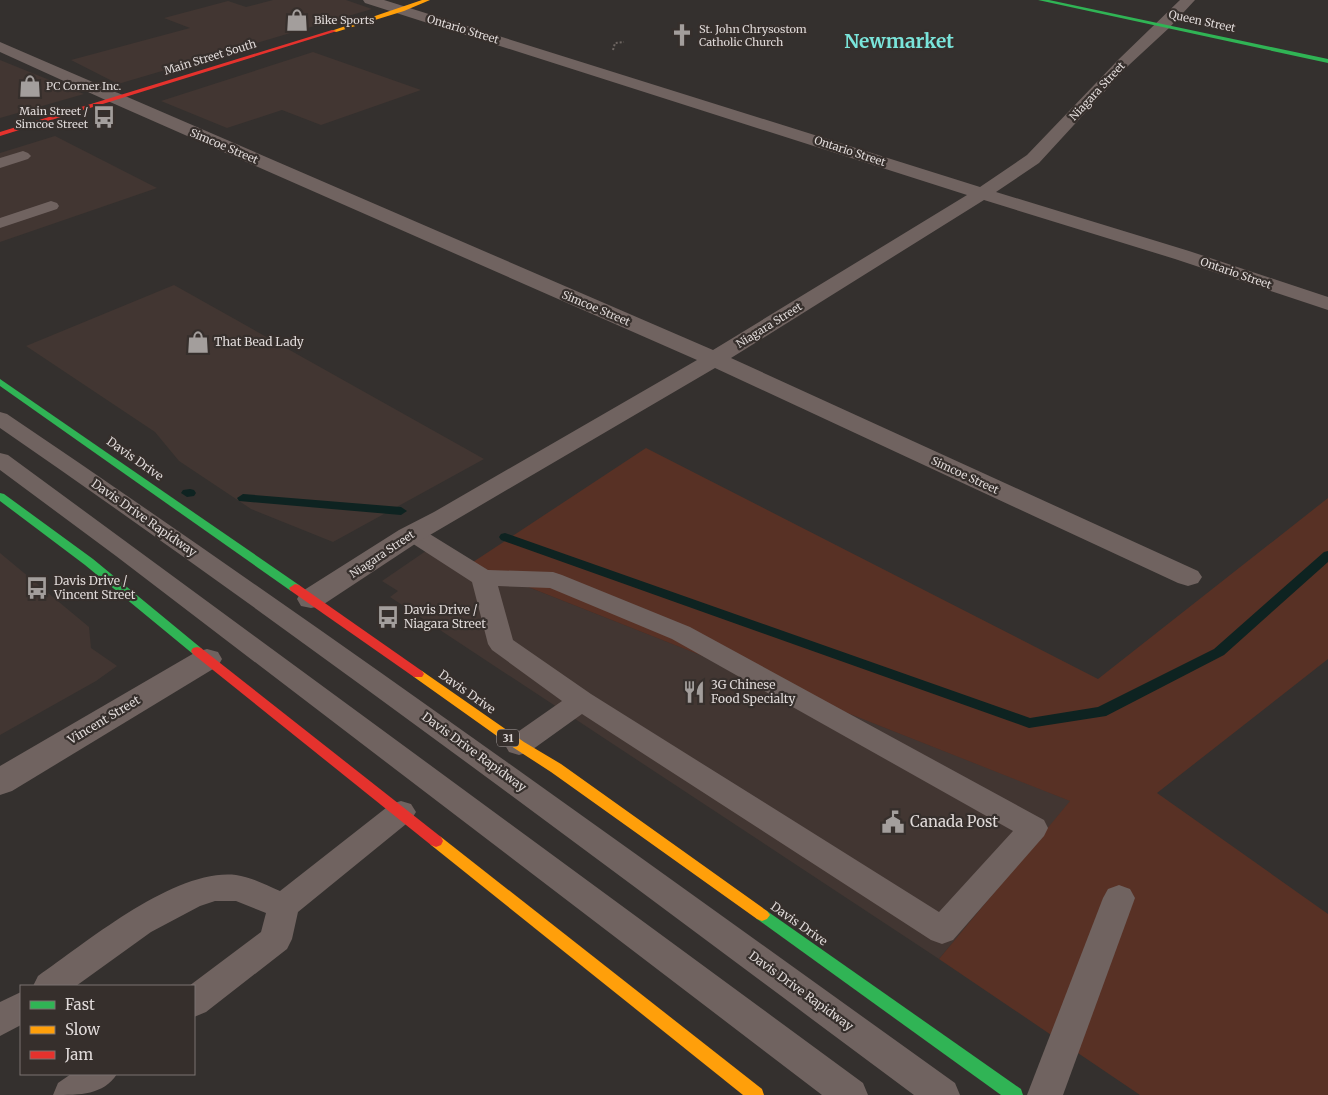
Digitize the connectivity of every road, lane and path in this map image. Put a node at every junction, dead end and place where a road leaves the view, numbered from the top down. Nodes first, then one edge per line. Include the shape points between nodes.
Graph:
1 (370, 0) edge
2 (427, 0) edge
3 (1041, 0) edge
4 (1188, 0) edge
5 (402, 10) junction
6 (1164, 25) junction
7 (0, 46) edge
8 (1328, 61) edge
9 (116, 99) junction
10 (0, 134) edge
11 (23, 156) dead end
12 (0, 163) edge
13 (983, 194) junction
14 (51, 206) dead end
15 (0, 223) edge
16 (1328, 304) edge
17 (714, 359) junction
18 (0, 382) edge
19 (0, 418) edge
20 (0, 460) edge
21 (0, 496) edge
22 (412, 533) junction
23 (1188, 577) dead end
24 (483, 578) junction
25 (311, 599) junction
26 (207, 659) junction
27 (581, 701) junction
28 (519, 745) junction
29 (0, 782) edge
30 (401, 812) junction
31 (1119, 898) dead end
32 (283, 906) junction
33 (51, 985) edge
34 (195, 1001) edge
35 (20, 1008) edge
36 (0, 1022) edge
37 (98, 1075) edge
38 (72, 1095) edge
39 (756, 1095) edge
40 (850, 1095) edge
41 (942, 1095) edge
42 (1015, 1095) edge
43 (1045, 1095) edge

1 - 5 street, Ontario Street
2 - 5 main road, Main Street South
3 - 6 main road, Queen Street
4 - 6 street, Niagara Street
5 - 9 main road, Main Street South
5 - 13 street, Ontario Street
6 - 8 main road, Queen Street
6 - 13 street, Niagara Street via 1124,62 1033,159
7 - 9 street, Simcoe Street
9 - 10 main road, Main Street South
9 - 17 street, Simcoe Street
11 - 12 lane
13 - 16 street, Ontario Street
13 - 17 street, Niagara Street
14 - 15 lane
17 - 22 street, Niagara Street
17 - 23 street, Simcoe Street
18 - 25 main road, Davis Drive / 31
19 - 41 lane, Davis Drive Rapidway via 416,710
20 - 40 lane
21 - 26 main road via 89,562
22 - 24 lane
22 - 25 street, Niagara Street
24 - 27 lane via 501,644
24 - 27 lane via 553,580 681,634 1033,828 942,931
25 - 28 main road, Davis Drive / 31
26 - 29 street, Vincent Street
26 - 30 main road
27 - 28 lane
28 - 42 main road, Davis Drive / 31 via 556,768
30 - 32 lane
30 - 39 main road
31 - 43 lane
32 - 33 lane via 236,888 204,890 164,907
32 - 34 lane via 276,939
35 - 36 lane
37 - 38 lane

